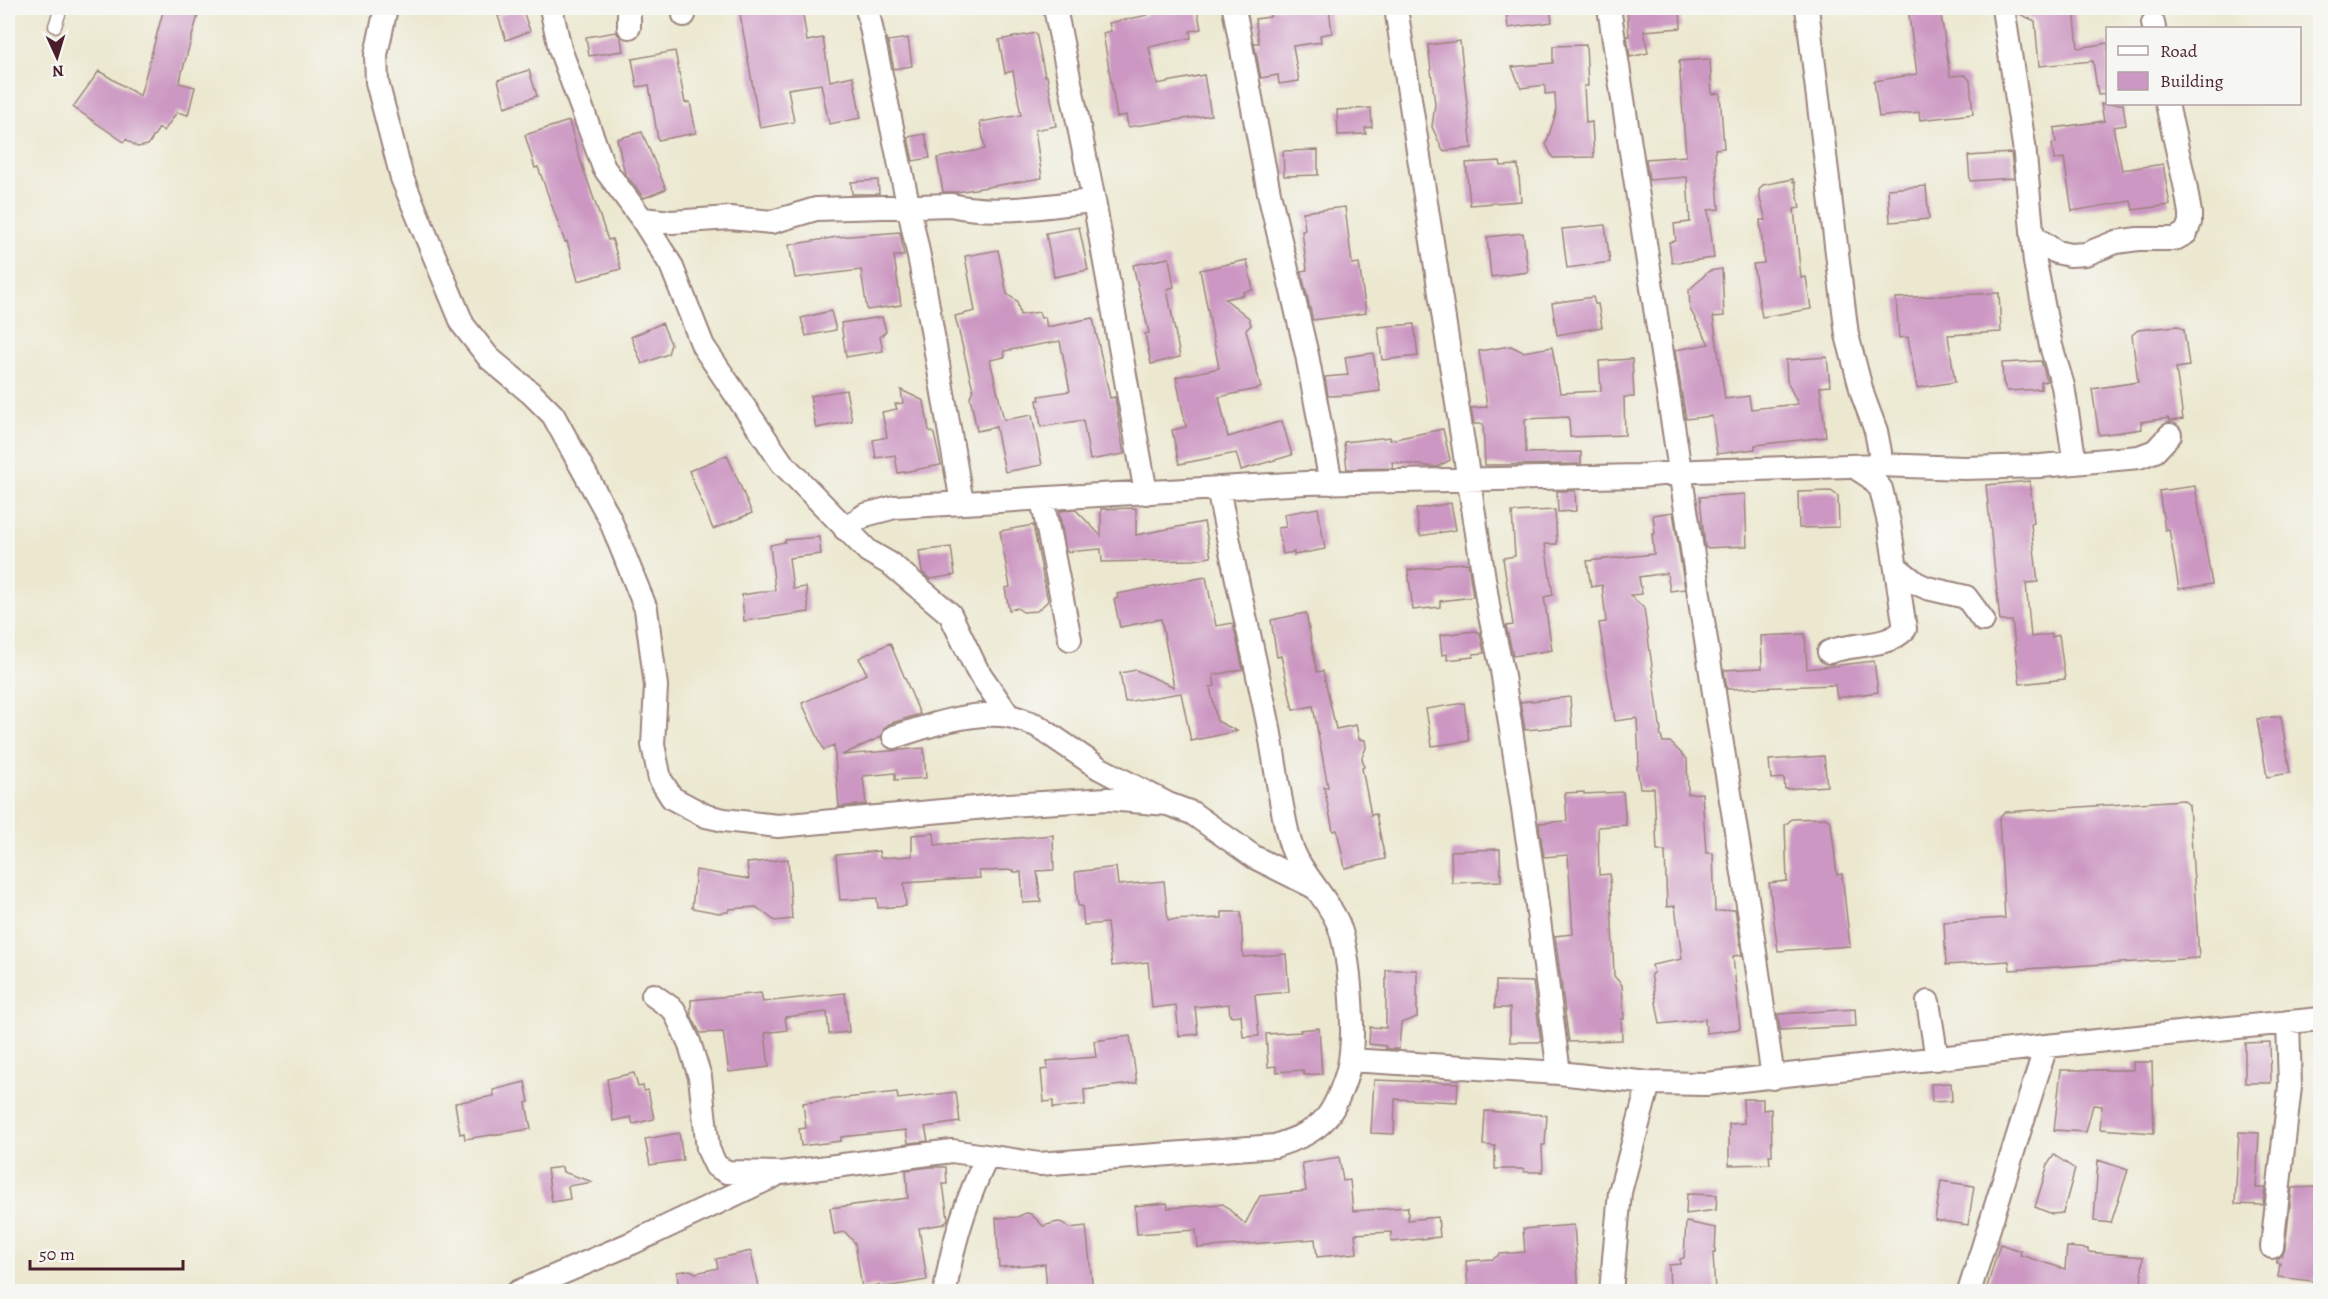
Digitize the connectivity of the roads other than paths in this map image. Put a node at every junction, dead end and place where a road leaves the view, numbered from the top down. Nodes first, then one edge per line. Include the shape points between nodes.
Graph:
1 (61, 8) edge
2 (387, 8) edge
3 (551, 8) edge
4 (867, 8) edge
5 (1055, 8) edge
6 (1234, 8) edge
7 (1396, 8) edge
8 (1609, 8) edge
9 (1807, 8) edge
10 (2003, 8) edge
11 (55, 26) dead end
12 (2167, 105) edge
13 (1095, 201) junction
14 (906, 206) junction
15 (642, 219) junction
16 (2032, 235) junction
17 (2170, 435) dead end
18 (2077, 462) junction
19 (1879, 465) junction
20 (1853, 466) junction
21 (1682, 473) junction
22 (1469, 481) junction
23 (1331, 483) junction
24 (1218, 488) junction
25 (1146, 493) junction
26 (1042, 499) junction
27 (962, 503) junction
28 (845, 529) junction
29 (1896, 567) junction
30 (1983, 620) dead end
31 (1070, 639) dead end
32 (1829, 652) dead end
33 (1009, 716) junction
34 (894, 737) dead end
35 (1168, 804) junction
36 (1314, 887) junction
37 (653, 994) dead end
38 (1928, 1002) dead end
39 (2320, 1019) edge
40 (2288, 1022) junction
41 (2046, 1046) junction
42 (1937, 1059) junction
43 (1350, 1060) junction
44 (1559, 1073) junction
45 (1773, 1078) junction
46 (1649, 1083) junction
47 (987, 1157) junction
48 (781, 1173) junction
49 (2272, 1247) dead end
50 (518, 1292) edge
51 (945, 1292) edge
52 (1611, 1292) edge
53 (1969, 1292) edge

1 - 11 lane
2 - 35 street via 376,55 377,82 402,178 463,325 489,358 553,415 609,517 646,609 656,686 652,745 660,779 672,798 706,816 778,825 1108,799
3 - 15 street via 561,49 600,160
4 - 14 street
5 - 13 street
6 - 23 street
7 - 22 street
8 - 21 street
9 - 19 street via 1847,335 1876,431
10 - 16 street via 2024,145
12 - 16 street via 2190,213 2186,233 2175,239 2116,242 2086,254 2070,255 2056,252
13 - 14 street via 991,210 951,205
13 - 25 street
14 - 15 street via 816,209 772,222 730,218 672,222
14 - 27 street via 921,266
15 - 28 street via 671,265 702,346 782,463
16 - 18 street via 2043,307
17 - 18 street via 2155,451 2139,457
18 - 19 street via 1964,468
19 - 20 street
20 - 21 street
20 - 29 street via 1881,489
21 - 22 street
21 - 45 street
22 - 23 street
22 - 44 street via 1502,670
23 - 24 street
24 - 25 street
24 - 36 street via 1289,840
25 - 26 street
26 - 27 street
26 - 31 street
27 - 28 street via 895,507 865,515
28 - 33 street via 950,614 977,670
29 - 30 street via 1927,588 1966,597
29 - 32 street via 1905,628 1885,642
33 - 34 street via 972,717
33 - 35 street via 1036,725 1099,768
35 - 36 street via 1192,813 1264,862
36 - 43 street via 1330,909 1343,938 1351,999
37 - 48 street via 674,1011 689,1042 700,1077 708,1149 716,1166 727,1172
38 - 42 street
39 - 40 street
40 - 41 street
40 - 49 street via 2290,1086
41 - 42 street
41 - 53 street
42 - 45 street
43 - 44 street
43 - 47 street via 1327,1117 1310,1133 1275,1146 1039,1164
44 - 46 street
45 - 46 street via 1706,1084
46 - 52 street via 1620,1192
47 - 48 street via 952,1151
47 - 51 street via 955,1237
48 - 50 street

